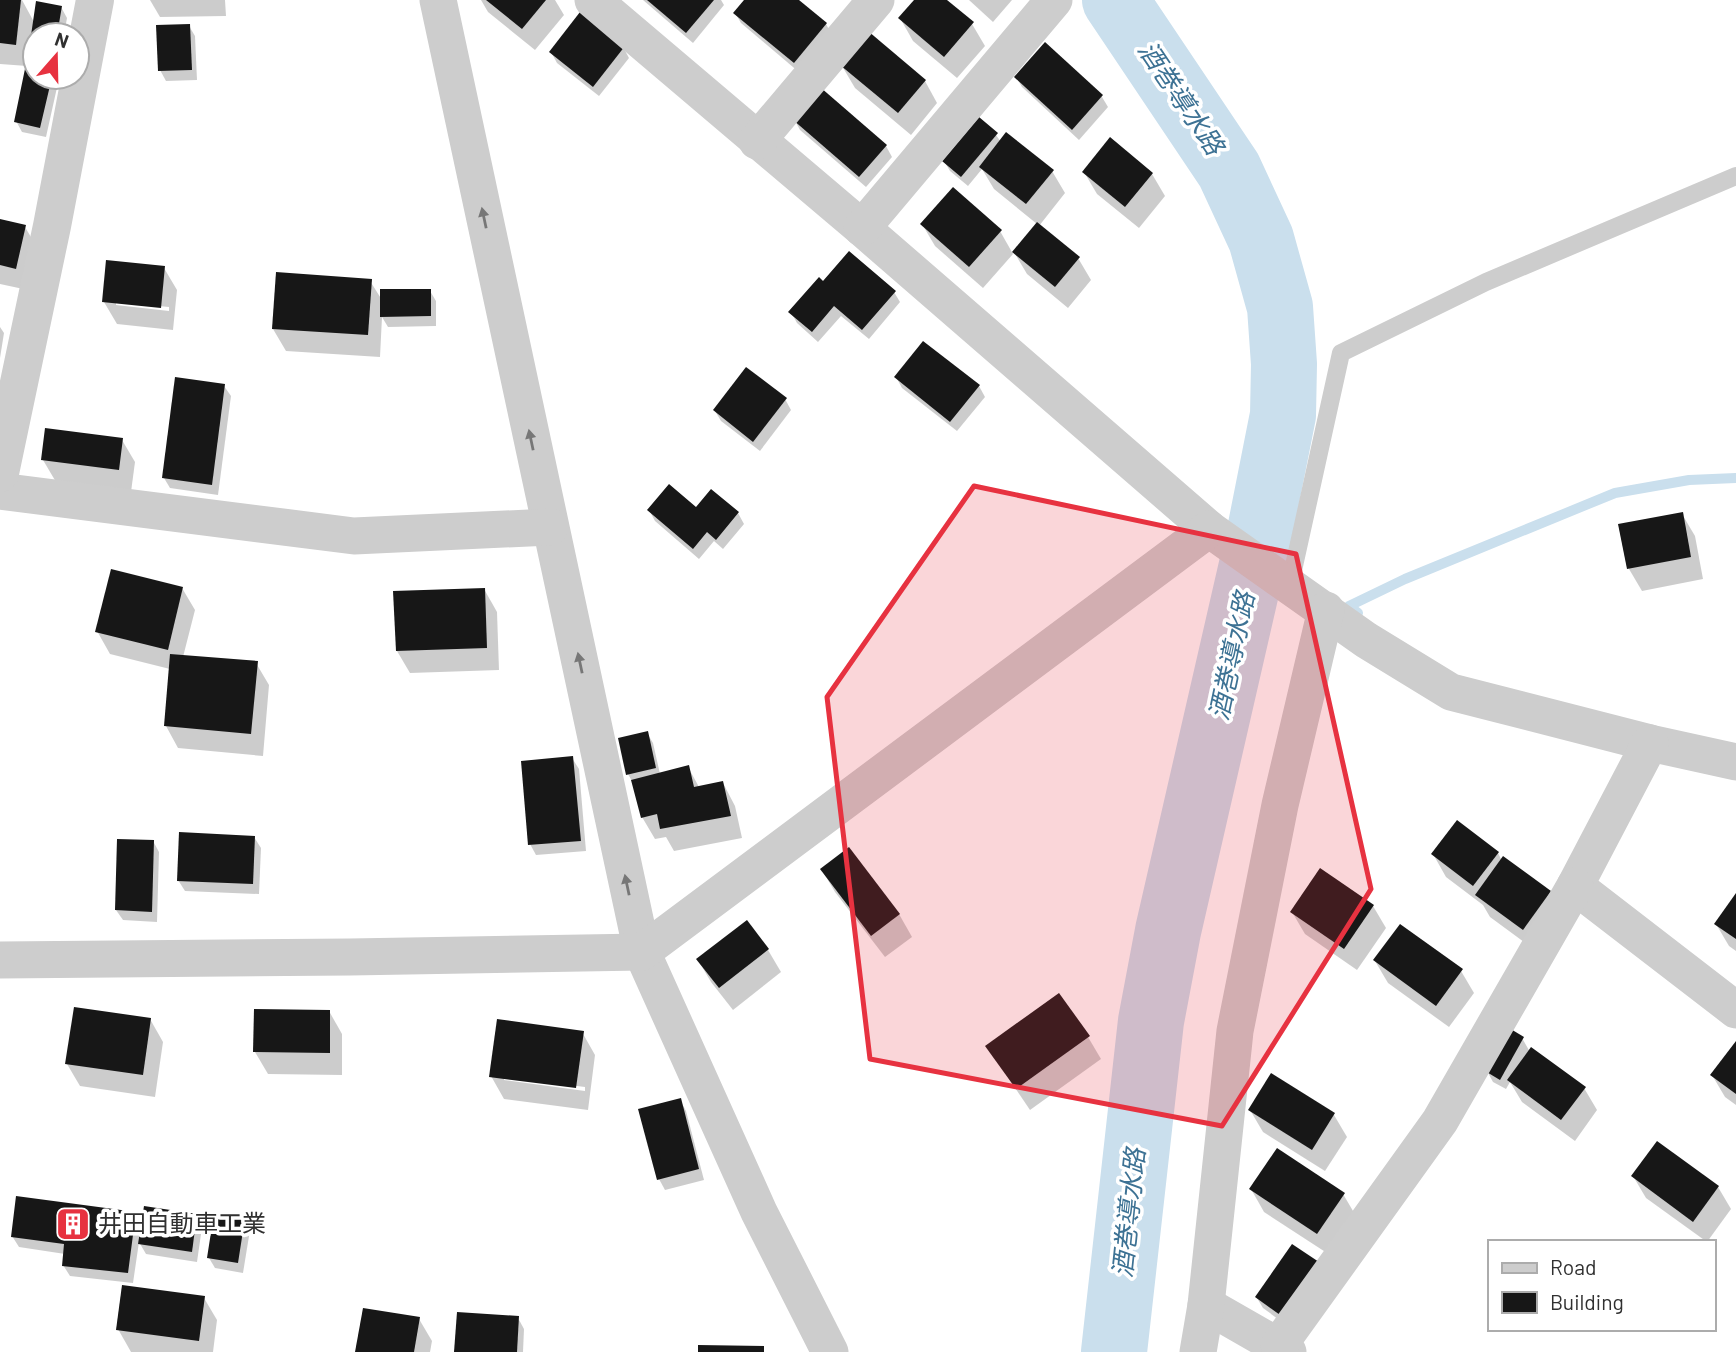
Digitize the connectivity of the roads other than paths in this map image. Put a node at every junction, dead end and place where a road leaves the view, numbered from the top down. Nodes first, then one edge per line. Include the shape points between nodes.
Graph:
1 (95, 0) edge
2 (438, 0) edge
3 (593, 0) edge
4 (876, 0) edge
5 (1054, 0) edge
6 (757, 141) junction
7 (1736, 176) edge
8 (862, 228) junction
9 (0, 473) edge
10 (0, 491) edge
11 (550, 527) junction
12 (1218, 534) junction
13 (1283, 580) junction
14 (1325, 610) junction
15 (1650, 743) junction
16 (1736, 762) edge
17 (1575, 886) junction
18 (642, 952) junction
19 (0, 960) edge
20 (1736, 1010) edge
21 (1206, 1305) junction
22 (1283, 1349) edge
23 (830, 1352) edge
24 (1198, 1352) edge

1 - 9 street
11 -> 2 street
3 - 6 street
4 - 6 street
5 - 8 street
6 - 8 street
7 - 13 lane via 1486,282 1341,353
8 - 12 street
10 - 11 street via 354,536
18 -> 11 street
12 - 13 street
12 - 18 street
13 - 14 street
14 - 15 street via 1451,692
14 - 21 street via 1235,1031
15 - 16 street
15 - 17 street
17 - 20 street
17 - 22 street via 1440,1121
18 - 19 street
18 - 23 street via 759,1212
21 - 22 street
21 - 24 street

